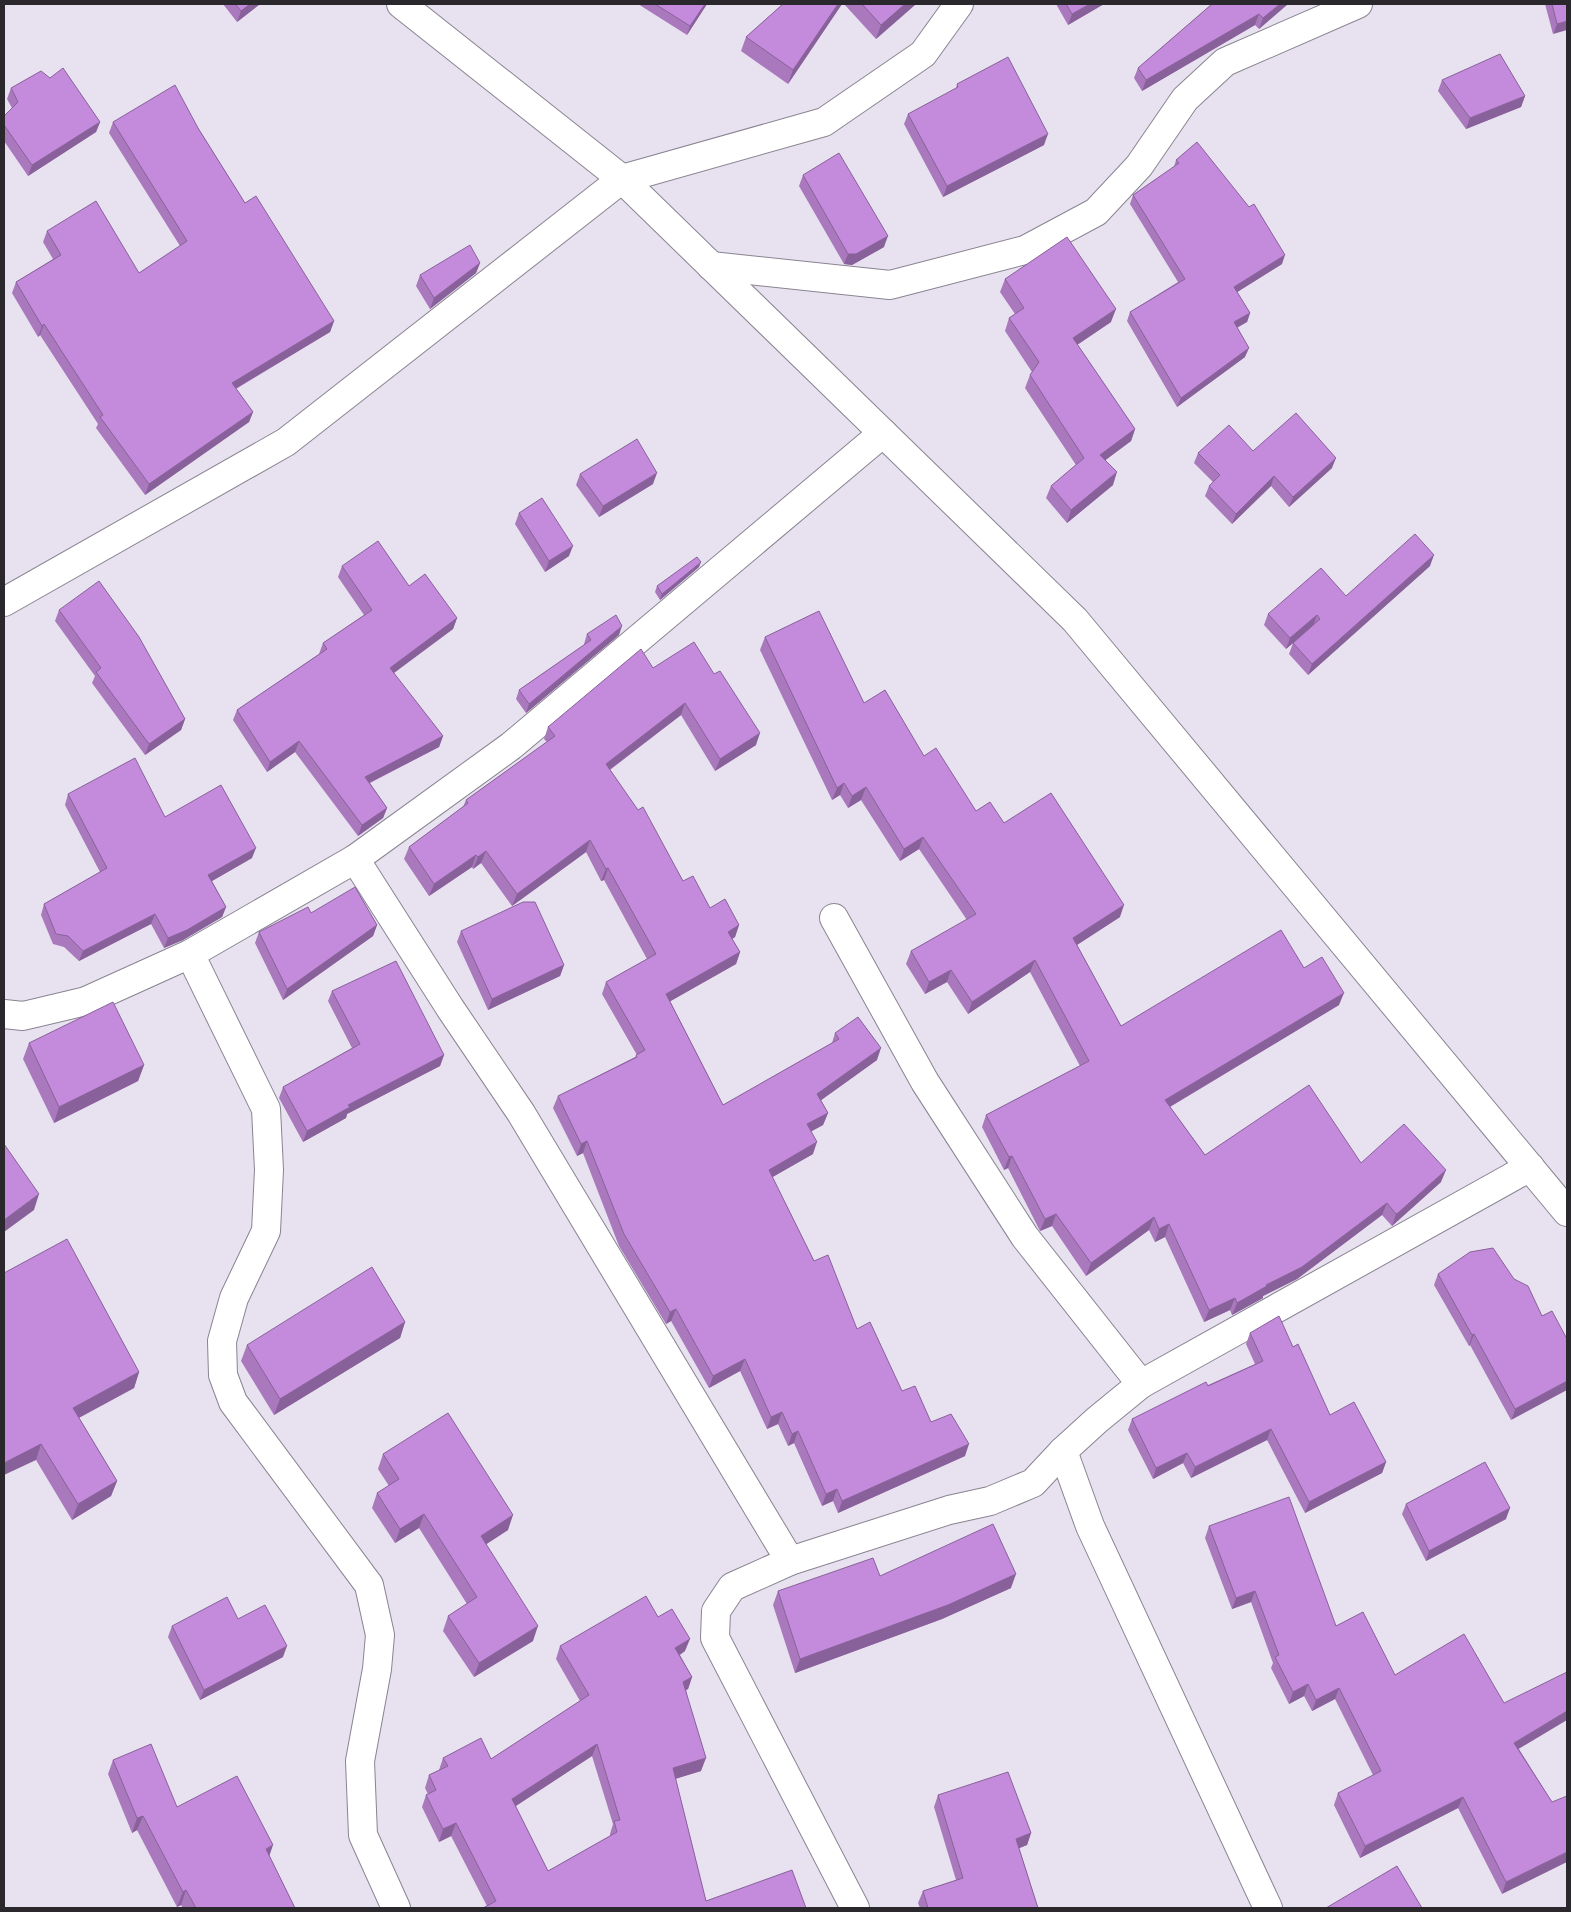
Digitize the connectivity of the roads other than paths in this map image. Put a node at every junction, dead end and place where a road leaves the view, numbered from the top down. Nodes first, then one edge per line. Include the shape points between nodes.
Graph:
1 (401, 4) edge
2 (959, 4) edge
3 (1342, 6) edge
4 (622, 180) junction
5 (711, 266) junction
6 (883, 433) junction
7 (4, 602) edge
8 (355, 859) junction
9 (834, 918) dead end
10 (190, 954) junction
11 (4, 1014) edge
12 (1530, 1167) junction
13 (1567, 1212) edge
14 (1141, 1384) junction
15 (1063, 1450) junction
16 (790, 1561) junction
17 (396, 1908) edge
18 (855, 1908) edge
19 (1268, 1908) edge

1 - 4 street
2 - 4 street via 924,54 824,122
3 - 5 street via 1225,62 1185,99 1139,166 1096,212 1025,250 890,285
4 - 5 street
4 - 7 street via 286,442
5 - 6 street
6 - 8 street via 511,746
6 - 12 street via 1075,620
8 - 10 street
8 - 16 street via 521,1114
9 - 14 street via 924,1082 1025,1237
10 - 11 street via 86,1001 23,1016
10 - 17 street via 266,1109 270,1170 266,1231 234,1298 222,1341 223,1375 233,1402 369,1585 380,1635 360,1761 363,1835
12 - 13 street
12 - 14 street
14 - 15 street
15 - 16 street via 1033,1483 990,1501 949,1510
15 - 19 street via 1090,1526
16 - 18 street via 732,1587 716,1610 715,1638

